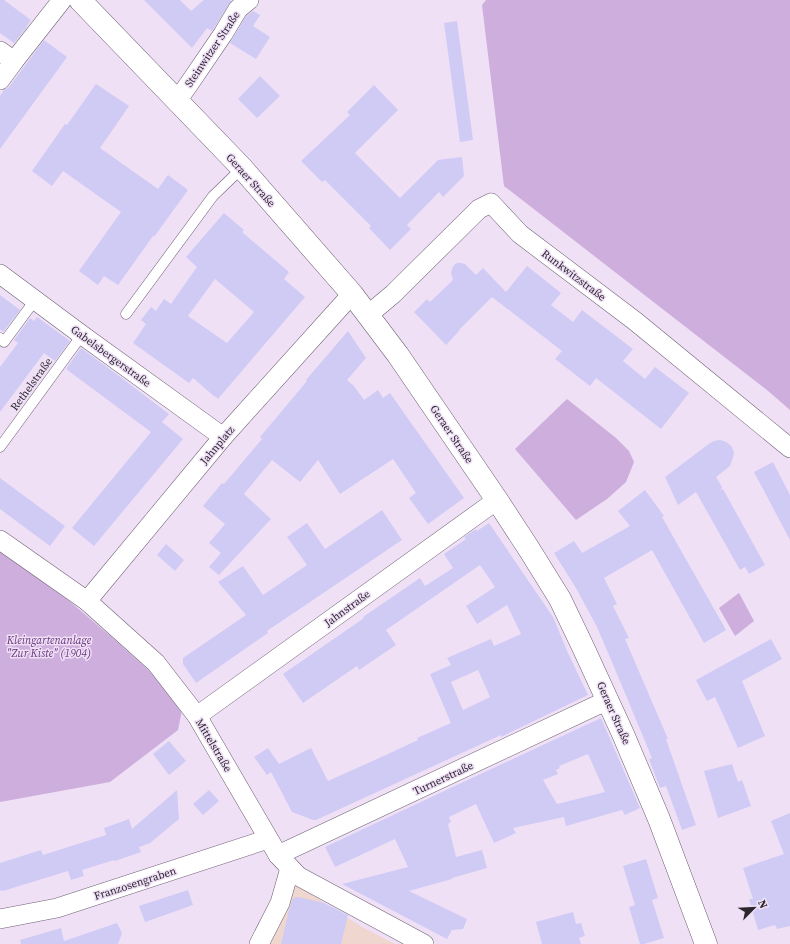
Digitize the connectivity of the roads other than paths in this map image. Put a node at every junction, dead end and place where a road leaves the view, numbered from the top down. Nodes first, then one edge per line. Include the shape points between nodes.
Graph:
1 (62, 0) edge
2 (80, 0) edge
3 (249, 0) edge
4 (7, 56) edge
5 (0, 80) edge
6 (177, 101) junction
7 (242, 168) junction
8 (0, 274) edge
9 (352, 294) junction
10 (35, 300) junction
11 (126, 314) dead end
12 (368, 315) junction
13 (82, 335) junction
14 (0, 338) edge
15 (222, 437) junction
16 (0, 447) edge
17 (790, 448) edge
18 (497, 500) junction
19 (0, 540) edge
20 (87, 601) junction
21 (608, 700) junction
22 (197, 716) junction
23 (268, 839) junction
24 (284, 862) junction
25 (0, 919) edge
26 (259, 944) edge
27 (424, 944) edge
28 (706, 944) edge

1 - 4 street
2 - 6 main road, Geraer Straße
3 - 6 street, Steinwitzer Straße via 238,9
4 - 5 street
6 - 7 main road, Geraer Straße
7 - 9 main road, Geraer Straße
7 - 11 lane via 213,196
8 - 10 street, Gabelsbergerstraße
9 - 12 main road, Geraer Straße
9 - 15 street, Jahnplatz
10 - 13 street, Gabelsbergerstraße
10 - 14 lane via 4,342
12 - 17 street, Runkwitzstraße via 479,209 491,203 520,234 635,321
12 - 18 main road, Geraer Straße via 398,354
13 - 15 street, Gabelsbergerstraße
13 - 16 lane, Rethelstraße
15 - 20 street, Jahnplatz
18 - 21 main road, Geraer Straße via 560,599
18 - 22 street, Jahnstraße
19 - 20 street, Mittelstraße
20 - 22 street, Mittelstraße via 156,663
21 - 24 street, Turnerstraße
21 - 28 main road, Geraer Straße via 659,819
22 - 23 street, Mittelstraße
23 - 24 street, Mittelstraße
23 - 25 street, Franzosengraben via 57,908
24 - 26 street via 280,903
24 - 27 street, Mittelstraße via 298,876

